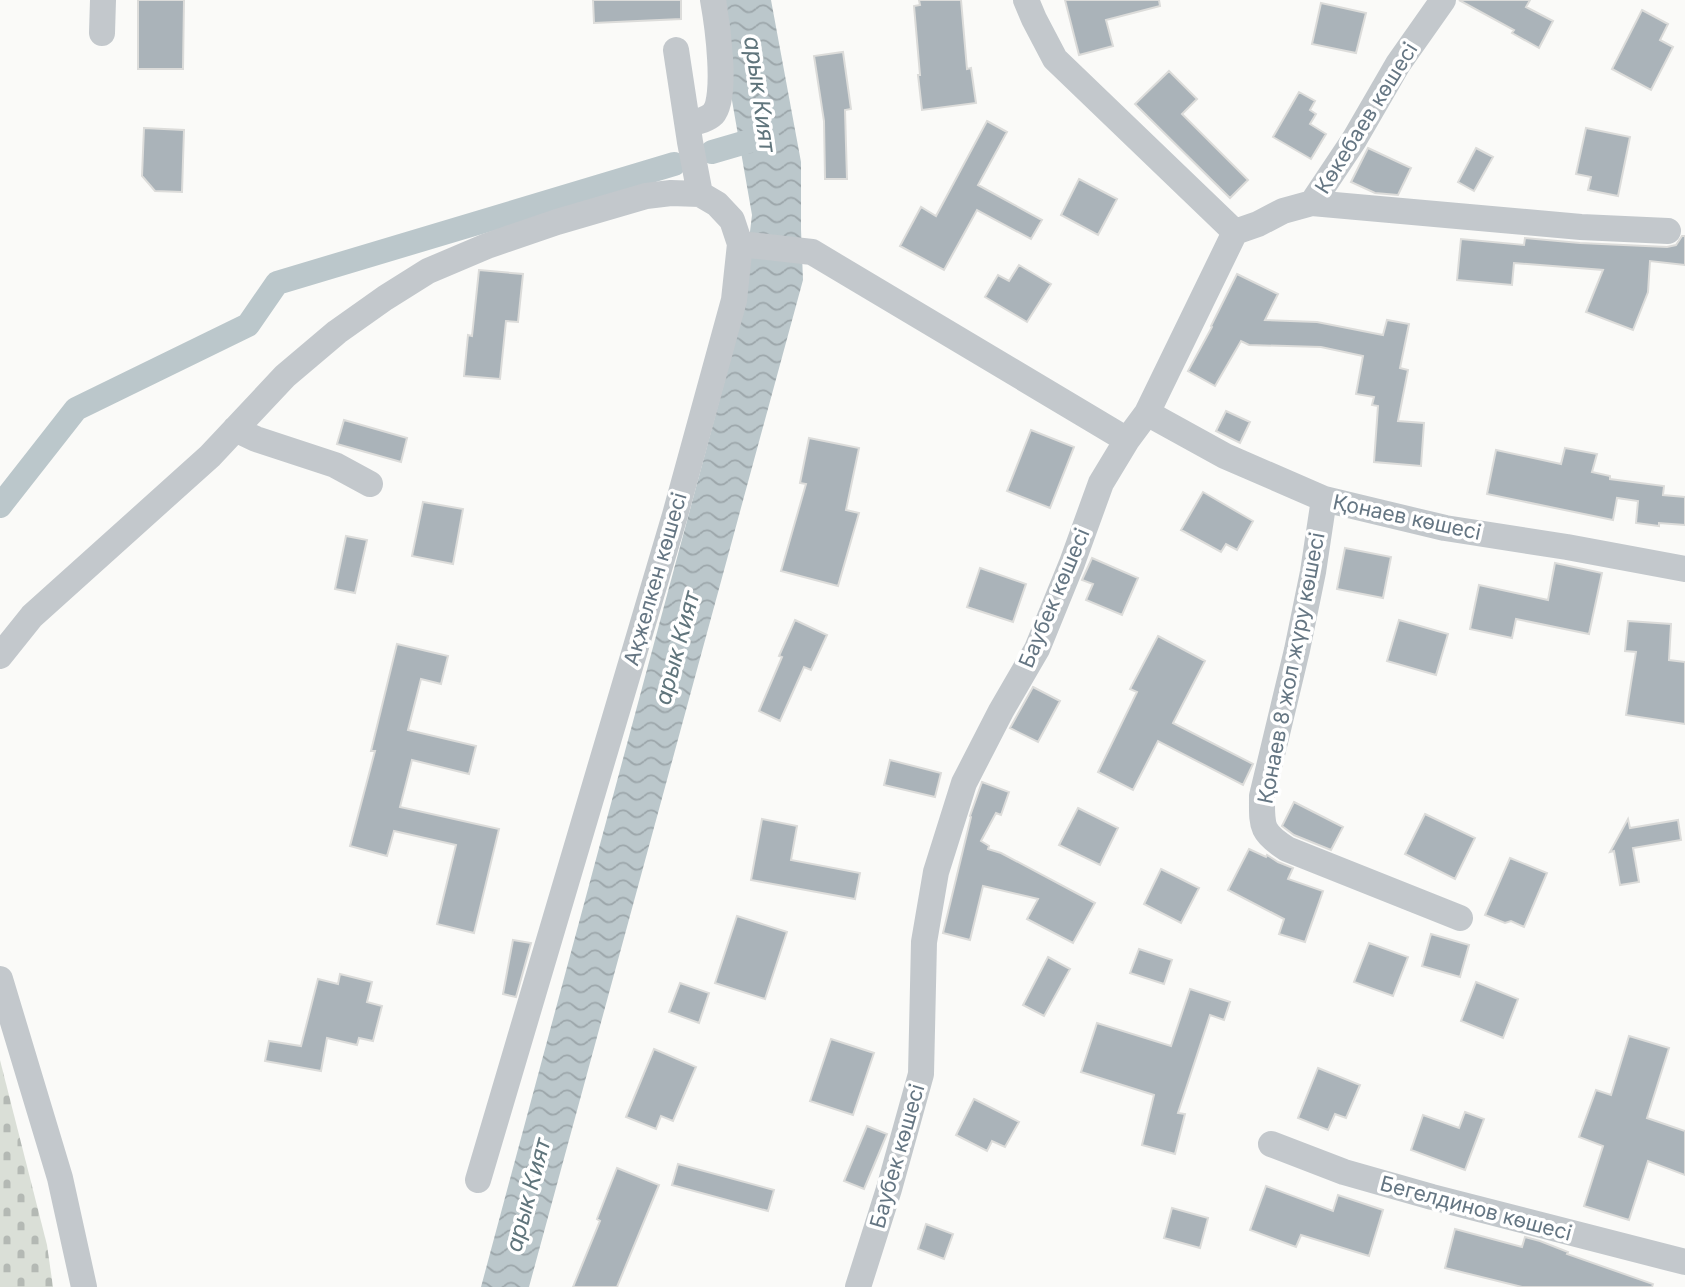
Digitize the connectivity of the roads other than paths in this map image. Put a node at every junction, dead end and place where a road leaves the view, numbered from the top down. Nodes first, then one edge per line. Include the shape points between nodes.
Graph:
1 (103, 0) edge
2 (713, 0) edge
3 (1026, 0) edge
4 (1443, 0) edge
5 (102, 33) dead end
6 (677, 50) dead end
7 (688, 124) junction
8 (700, 194) junction
9 (1312, 203) junction
10 (1668, 231) dead end
11 (1235, 232) junction
12 (742, 244) junction
13 (1147, 413) junction
14 (235, 429) junction
15 (1127, 440) junction
16 (370, 484) dead end
17 (1324, 499) junction
18 (1685, 569) edge
19 (0, 656) edge
20 (1460, 918) dead end
21 (0, 979) edge
22 (1270, 1144) dead end
23 (478, 1180) dead end
24 (1685, 1262) edge
25 (84, 1287) edge
26 (858, 1287) edge

1 - 5 street
2 - 7 street via 719,35 719,103 714,113
3 - 11 street via 1055,59
4 - 9 street, Көкебаев көшесі
6 - 7 street
7 - 8 street
8 - 12 street via 732,220
8 - 14 street via 646,196 487,246 429,271 337,332 285,376
9 - 10 street
9 - 11 street, Көкебаев көшесі
11 - 13 street, Баубек көшесі
12 - 15 street via 812,252
12 - 23 street, Ақжелкен көшесі via 734,300 675,515
13 - 15 street, Баубек көшесі
13 - 17 street, Қонаев көшесі via 1225,456
14 - 16 street via 335,465
14 - 19 street via 32,617
15 - 26 street, Баубек көшесі via 1101,483 1037,649 964,783 936,872 924,942 921,1074
17 - 18 street, Қонаев көшесі via 1445,528
17 - 20 street, Қонаев 8 жол жүру көшесі via 1297,650 1262,796 1265,831 1287,849
21 - 25 street via 60,1178
22 - 24 street, Бегелдинов көшесі via 1343,1172

